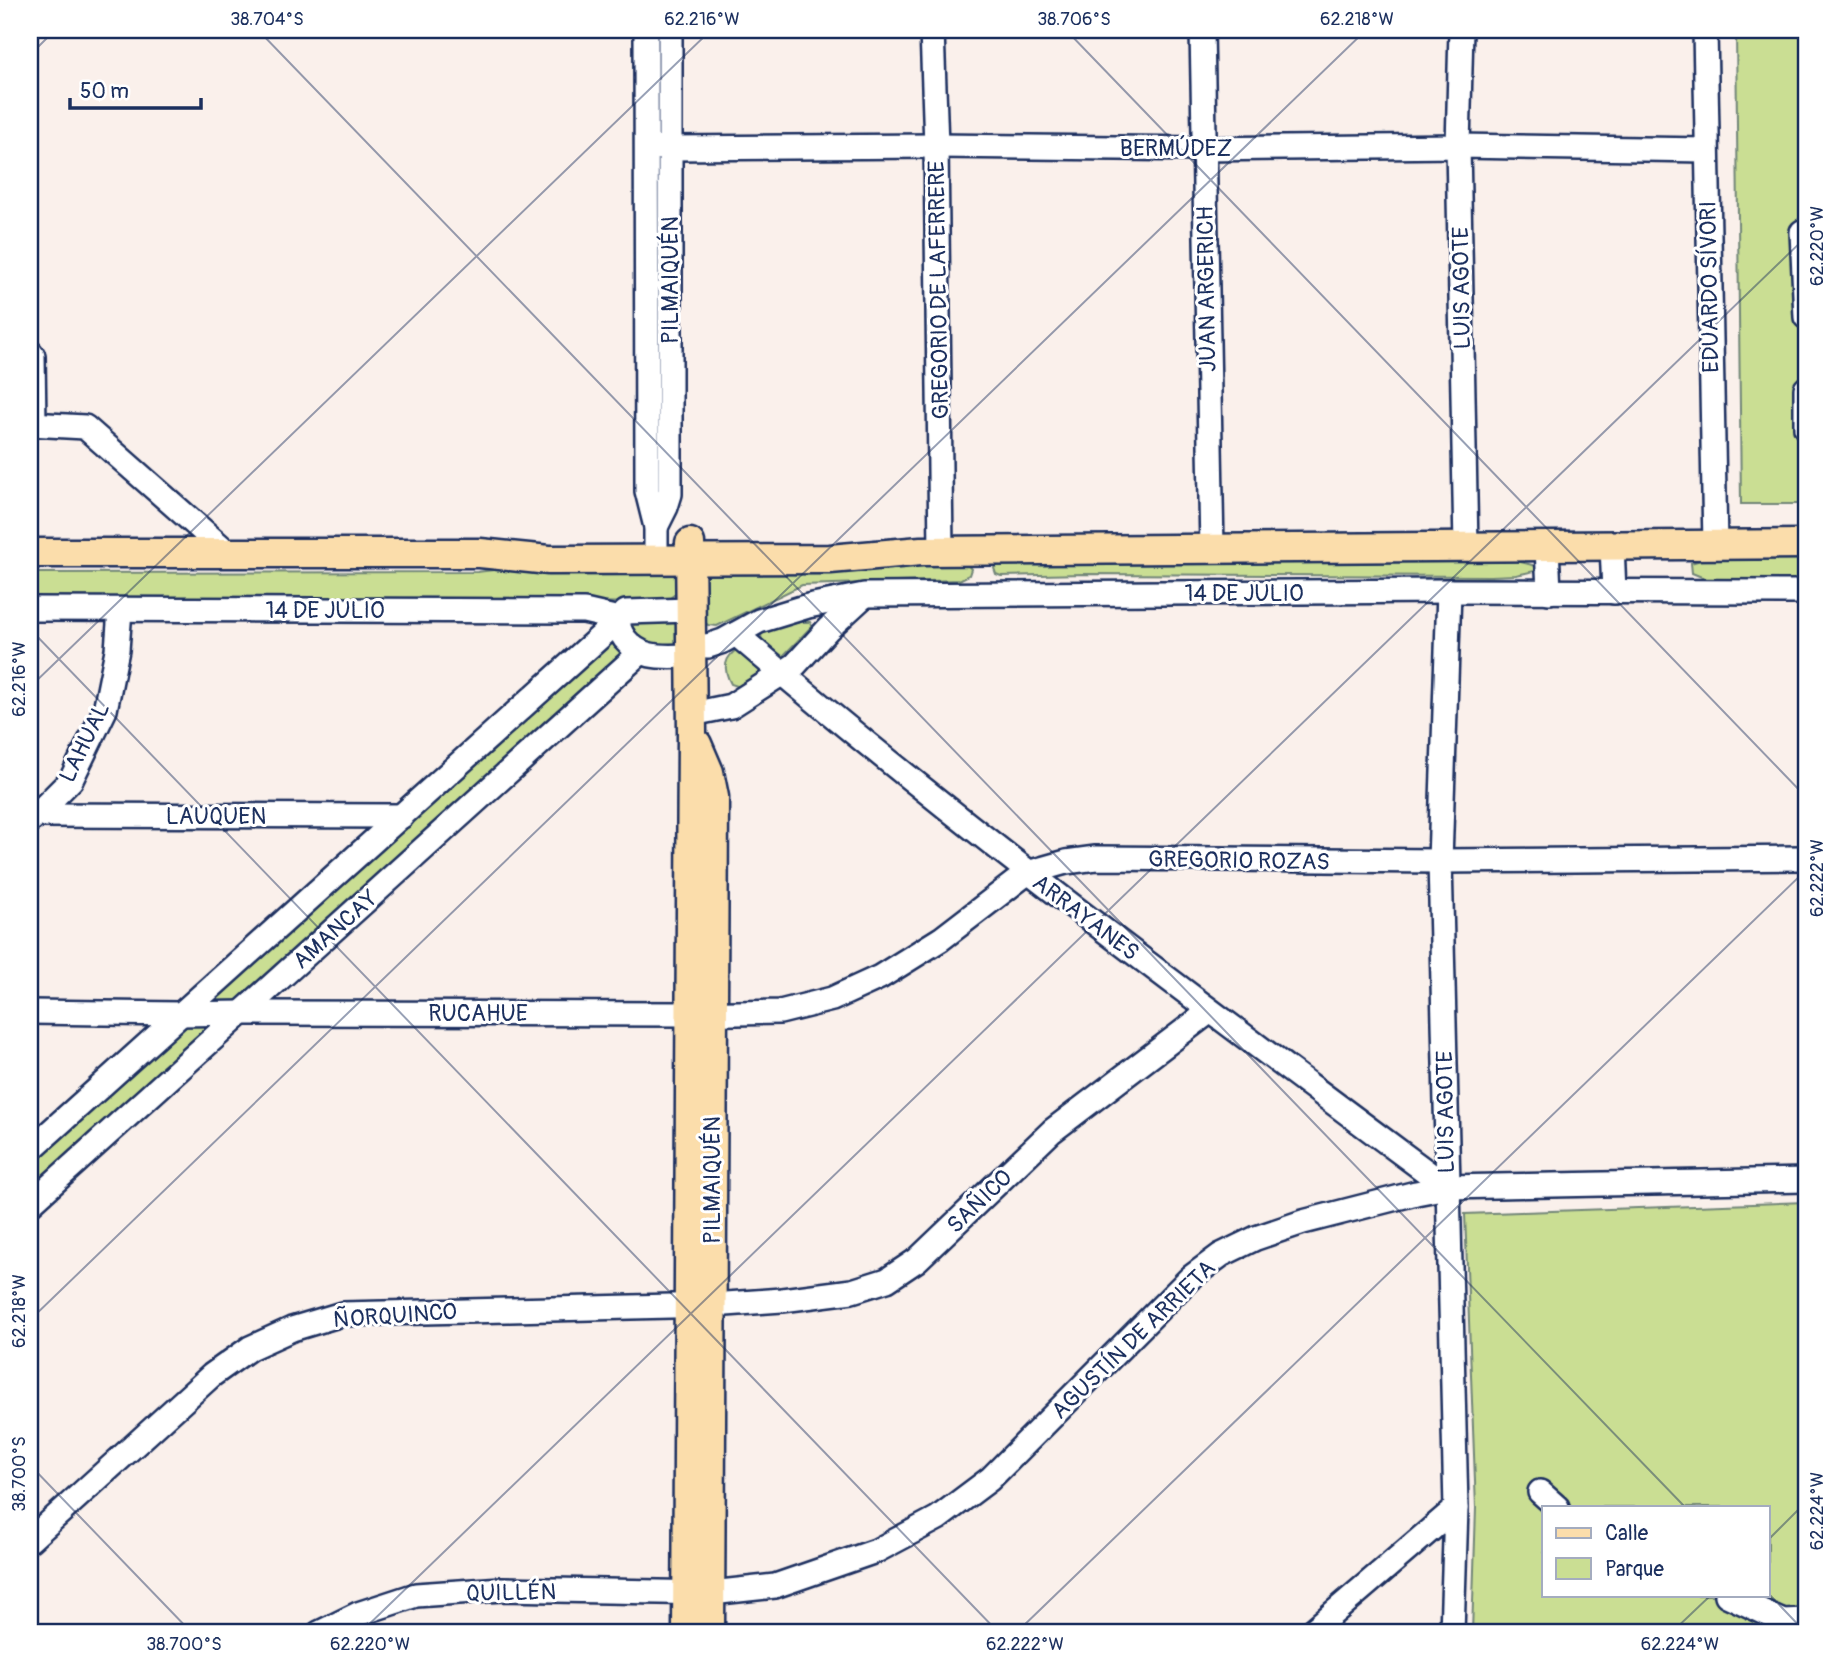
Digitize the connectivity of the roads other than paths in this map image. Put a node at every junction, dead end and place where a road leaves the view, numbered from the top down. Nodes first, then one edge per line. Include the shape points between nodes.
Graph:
1 (646, 30) edge
2 (670, 30) edge
3 (932, 30) edge
4 (1202, 30) edge
5 (1461, 30) edge
6 (1704, 30) edge
7 (936, 146) junction
8 (1458, 146) junction
9 (646, 147) junction
10 (670, 148) junction
11 (1203, 149) junction
12 (1706, 150) junction
13 (1802, 232) dead end
14 (1806, 317) edge
15 (30, 352) edge
16 (1806, 390) edge
17 (32, 424) edge
18 (1806, 428) edge
19 (656, 543) junction
20 (1715, 544) junction
21 (1806, 544) edge
22 (1612, 545) junction
23 (1547, 546) junction
24 (1466, 547) junction
25 (1212, 549) junction
26 (690, 551) junction
27 (931, 551) junction
28 (30, 553) edge
29 (228, 553) junction
30 (1448, 591) junction
31 (1549, 592) junction
32 (1614, 592) junction
33 (1806, 592) edge
34 (864, 595) junction
35 (30, 609) edge
36 (120, 610) junction
37 (691, 610) junction
38 (619, 622) junction
39 (736, 634) junction
40 (691, 650) junction
41 (640, 653) junction
42 (782, 673) junction
43 (692, 723) junction
44 (402, 816) junction
45 (32, 817) edge
46 (1806, 858) edge
47 (1440, 862) junction
48 (1027, 873) junction
49 (1210, 1011) junction
50 (30, 1012) edge
51 (243, 1013) junction
52 (179, 1014) junction
53 (702, 1014) junction
54 (30, 1150) edge
55 (1806, 1180) edge
56 (1447, 1187) junction
57 (30, 1204) edge
58 (700, 1305) junction
59 (1456, 1508) junction
60 (30, 1540) edge
61 (699, 1593) junction
62 (1729, 1596) edge
63 (1806, 1620) edge
64 (320, 1633) edge
65 (687, 1633) edge
66 (710, 1633) edge
67 (1310, 1633) edge
68 (1452, 1633) edge

1 - 9 street, PILMAIQUÉN
2 - 10 street, PILMAIQUÉN
3 - 7 street, GREGORIO DE LAFERRERE
4 - 11 street, JUAN ARGERICH
5 - 8 street, LUIS AGOTE
6 - 12 street, EDUARDO SÍVORI
7 - 10 street, BERMÚDEZ
7 - 11 street, BERMÚDEZ
7 - 27 street, GREGORIO DE LAFERRERE
8 - 11 street, BERMÚDEZ
8 - 12 street, BERMÚDEZ
8 - 24 street, LUIS AGOTE
9 - 10 street, BERMÚDEZ
9 - 19 street, PILMAIQUÉN via 647,491
10 - 19 street, PILMAIQUÉN via 670,494
11 - 25 street, JUAN ARGERICH
12 - 20 street, EDUARDO SÍVORI
13 - 14 street
15 - 17 street
16 - 18 street
17 - 29 street via 85,426
19 - 26 main road, 14 DE JULIO
19 - 29 main road, 14 DE JULIO via 536,542 480,553
20 - 21 main road, 14 DE JULIO
20 - 22 main road, 14 DE JULIO
22 - 23 main road, 14 DE JULIO
22 - 32 street
23 - 24 main road, 14 DE JULIO
23 - 31 street
24 - 25 main road, 14 DE JULIO
25 - 27 main road, 14 DE JULIO
26 - 27 main road, 14 DE JULIO via 843,543
26 - 37 main road, PILMAIQUÉN
28 - 29 main road, 14 DE JULIO
30 - 31 street, 14 DE JULIO
30 - 34 street, 14 DE JULIO
30 - 47 street, LUIS AGOTE
31 - 32 street, 14 DE JULIO
32 - 33 street, 14 DE JULIO
34 - 39 street, 14 DE JULIO via 808,606 759,621
34 - 42 street
35 - 36 street, 14 DE JULIO
36 - 38 street, 14 DE JULIO via 584,611
36 - 45 street, LAHUAL via 105,710 71,780
37 - 38 street via 637,610 626,612
37 - 40 main road, PILMAIQUÉN
38 - 41 street via 622,635
38 - 44 street, AMANCAY
39 - 40 street, 14 DE JULIO
39 - 42 street, ARRAYANES
40 - 41 street, 14 DE JULIO via 651,656
40 - 43 main road, PILMAIQUÉN
41 - 51 street, AMANCAY
42 - 43 street via 732,706
42 - 48 street, ARRAYANES
43 - 53 main road, PILMAIQUÉN via 714,797
44 - 45 street, LAUQUEN
44 - 52 street, AMANCAY
46 - 47 street, GREGORIO ROZAS
47 - 48 street, GREGORIO ROZAS via 1096,858
47 - 56 street, LUIS AGOTE
48 - 49 street, ARRAYANES
48 - 53 street, GREGORIO ROZAS via 941,939 880,977 832,999 780,1012
49 - 56 street, ARRAYANES
49 - 58 street, SAÑICO via 1052,1132 917,1261 887,1280 852,1291
50 - 52 street, RUCAHUE
51 - 52 street, RUCAHUE
51 - 53 street, RUCAHUE
51 - 57 street, AMANCAY
52 - 54 street, AMANCAY
53 - 58 main road, PILMAIQUÉN
55 - 56 street, AGUSTÍN DE ARRIETA
56 - 59 street, LUIS AGOTE
56 - 61 street, AGUSTÍN DE ARRIETA via 1303,1222 1221,1255 1190,1278 990,1479 938,1518 876,1551 775,1586
58 - 60 street, ÑORQUINCO via 342,1314 292,1329 250,1348 212,1375
58 - 61 main road, PILMAIQUÉN
59 - 67 street
59 - 68 street, LUIS AGOTE
61 - 64 street, QUILLÉN via 502,1589 416,1595 358,1614
61 - 65 main road, PILMAIQUÉN
61 - 66 main road, PILMAIQUÉN
62 - 63 street via 1783,1621

